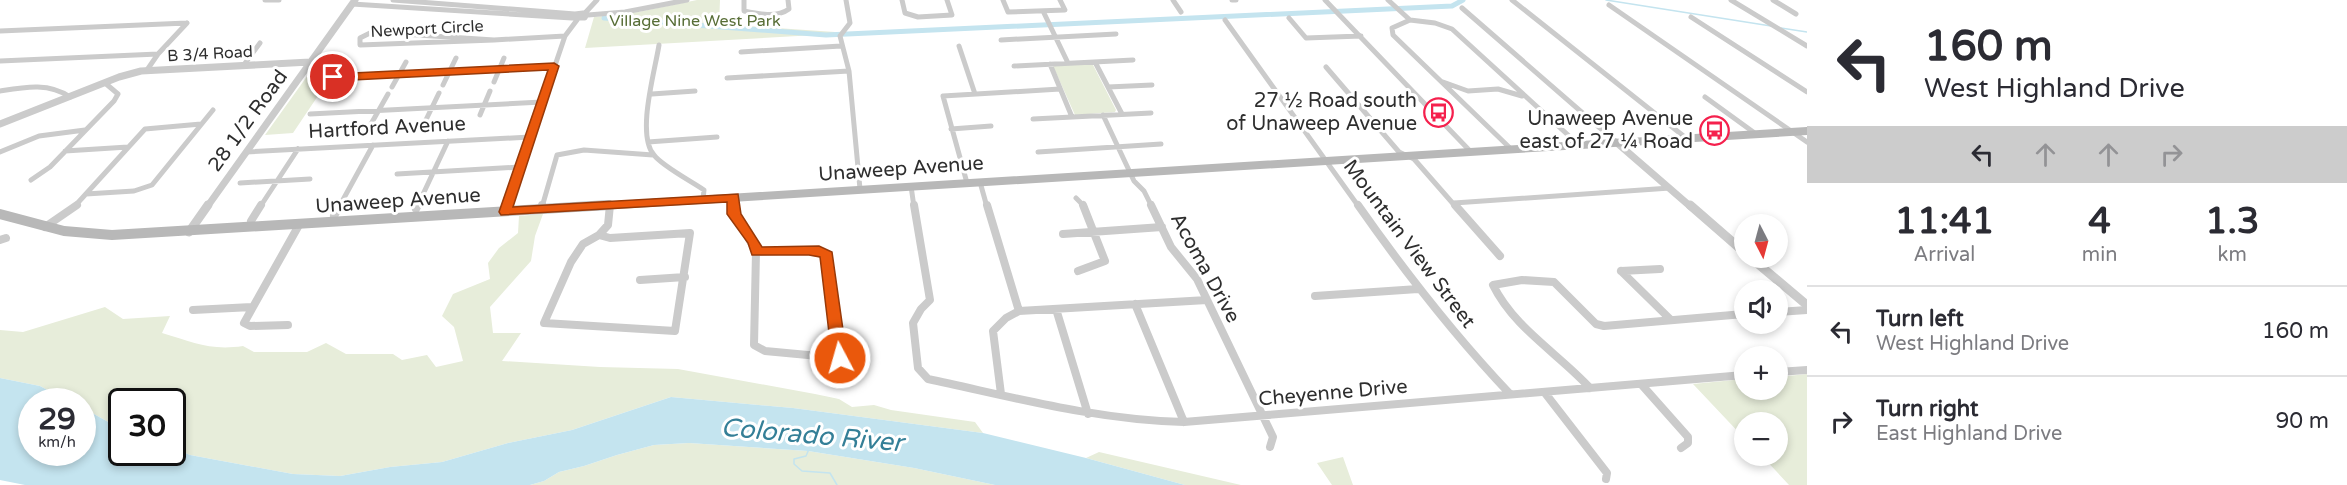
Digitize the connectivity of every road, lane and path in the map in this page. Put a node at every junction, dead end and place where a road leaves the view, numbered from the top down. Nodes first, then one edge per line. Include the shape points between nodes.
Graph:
1 (265, 0) edge
2 (279, 0) edge
3 (393, 0) edge
4 (485, 0) edge
5 (597, 0) edge
6 (653, 0) edge
7 (687, 0) edge
8 (744, 0) edge
9 (788, 0) edge
10 (846, 0) edge
11 (902, 0) edge
12 (947, 0) edge
13 (1003, 0) edge
14 (1060, 0) edge
15 (1173, 0) edge
16 (1325, 0) edge
17 (1388, 0) edge
18 (1512, 0) edge
19 (1731, 0) edge
20 (1773, 0) edge
21 (354, 2) edge
22 (1609, 5) dead end
23 (479, 6) junction
24 (652, 8) junction
25 (1462, 8) dead end
26 (1043, 11) junction
27 (473, 12) junction
28 (1181, 12) dead end
29 (586, 14) junction
30 (1796, 14) dead end
31 (575, 17) junction
32 (1691, 17) dead end
33 (1289, 18) dead end
34 (1225, 20) dead end
35 (1410, 21) junction
36 (0, 31) edge
37 (1116, 34) dead end
38 (565, 36) junction
39 (1361, 36) junction
40 (1055, 38) junction
41 (494, 39) junction
42 (1001, 40) dead end
43 (260, 43) dead end
44 (659, 45) dead end
45 (841, 46) junction
46 (959, 46) dead end
47 (1807, 46) edge
48 (741, 52) dead end
49 (158, 54) junction
50 (504, 57) dead end
51 (456, 58) dead end
52 (1133, 60) dead end
53 (0, 61) edge
54 (310, 62) junction
55 (406, 62) dead end
56 (1095, 62) junction
57 (1068, 63) junction
58 (1050, 64) junction
59 (243, 66) junction
60 (554, 66) junction
61 (1014, 66) dead end
62 (1326, 67) dead end
63 (499, 69) junction
64 (147, 70) junction
65 (849, 71) junction
66 (450, 72) junction
67 (400, 74) junction
68 (333, 77) dead end
69 (727, 78) dead end
70 (1506, 79) junction
71 (1440, 81) junction
72 (494, 82) dead end
73 (105, 83) junction
74 (443, 85) dead end
75 (1152, 85) dead end
76 (392, 87) dead end
77 (1108, 87) junction
78 (1060, 89) junction
79 (1498, 89) junction
80 (0, 91) edge
81 (490, 91) dead end
82 (695, 91) dead end
83 (1468, 91) junction
84 (1807, 92) edge
85 (439, 93) dead end
86 (388, 94) dead end
87 (652, 94) junction
88 (975, 94) junction
89 (70, 97) junction
90 (1705, 97) dead end
91 (1527, 98) junction
92 (1459, 99) junction
93 (542, 102) junction
94 (484, 105) junction
95 (432, 108) junction
96 (213, 110) dead end
97 (379, 110) junction
98 (1151, 113) dead end
99 (310, 114) dead end
100 (1122, 114) junction
101 (480, 115) dead end
102 (1103, 115) junction
103 (1072, 117) junction
104 (1033, 119) dead end
105 (0, 124) edge
106 (201, 124) junction
107 (991, 126) dead end
108 (422, 128) dead end
109 (951, 129) junction
110 (85, 130) junction
111 (367, 131) dead end
112 (1807, 131) edge
113 (1792, 132) junction
114 (1756, 134) junction
115 (530, 137) junction
116 (717, 138) dead end
117 (1686, 138) junction
118 (448, 141) junction
119 (648, 142) junction
120 (1616, 142) junction
121 (1807, 142) edge
122 (1161, 144) dead end
123 (373, 145) junction
124 (1579, 145) junction
125 (128, 147) junction
126 (1118, 147) junction
127 (297, 149) junction
128 (1511, 149) junction
129 (65, 151) junction
130 (0, 152) edge
131 (246, 152) junction
132 (1038, 152) dead end
133 (1471, 152) junction
134 (653, 155) junction
135 (1407, 155) junction
136 (1326, 160) junction
137 (520, 167) junction
138 (434, 172) junction
139 (1130, 173) junction
140 (397, 174) dead end
141 (310, 179) dead end
142 (31, 180) dead end
143 (277, 181) junction
144 (980, 182) junction
145 (240, 183) dead end
146 (967, 183) junction
147 (910, 186) junction
148 (1670, 188) junction
149 (860, 189) junction
150 (86, 195) junction
151 (734, 197) junction
152 (1076, 198) dead end
153 (703, 199) junction
154 (1454, 203) junction
155 (610, 205) junction
156 (416, 209) dead end
157 (541, 209) junction
158 (505, 212) junction
159 (0, 214) edge
160 (334, 216) dead end
161 (251, 221) dead end
162 (299, 225) junction
163 (1162, 227) junction
164 (42, 228) junction
165 (1095, 231) junction
166 (189, 232) junction
167 (1063, 234) dead end
168 (599, 235) junction
169 (1734, 243) edge
170 (756, 252) junction
171 (1500, 256) dead end
172 (1660, 268) dead end
173 (1762, 268) edge
174 (1078, 272) dead end
175 (685, 277) junction
176 (640, 280) dead end
177 (1418, 289) junction
178 (1315, 296) dead end
179 (1207, 300) junction
180 (1135, 304) junction
181 (252, 307) junction
182 (1807, 308) edge
183 (1056, 309) junction
184 (193, 310) dead end
185 (1019, 311) junction
186 (1788, 311) edge
187 (1734, 315) edge
188 (1671, 320) junction
189 (288, 325) dead end
190 (1807, 370) edge
191 (1788, 371) edge
192 (1734, 376) edge
193 (1641, 384) junction
194 (1590, 388) junction
195 (1545, 393) junction
196 (1001, 394) junction
197 (1510, 394) junction
198 (1088, 414) junction
199 (1262, 415) junction
200 (1184, 422) junction
201 (1270, 447) dead end
202 (1681, 448) dead end
203 (1606, 479) dead end

1 - 2 street
3 - 23 street
4 - 23 street
5 - 29 street
6 - 24 street
7 - 24 street
8 - 9 street via 744,11 763,15 786,12
10 - 45 street via 850,23 840,36
11 - 12 street via 909,16 952,15
13 - 26 street via 1008,12
14 - 26 street via 1065,10
15 - 28 street
16 - 39 street
17 - 35 street
18 - 117 street
19 - 47 street
20 - 30 street
21 - 27 street
21 - 54 street, 28 1/2 Road
22 - 113 street
23 - 27 street
23 - 31 street
24 - 29 street
25 - 120 street
26 - 40 street
27 - 31 street
29 - 31 street
31 - 38 street
32 - 84 street
33 - 39 street via 1306,38
34 - 136 street, Mountain View Street
35 - 70 street via 1452,29
35 - 71 street via 1394,26 1391,31
36 - 49 street via 187,23
37 - 40 street
38 - 41 street, Newport Circle
38 - 60 street
39 - 133 street
40 - 42 street
40 - 57 street
41 - 41 street, Newport Circle via 382,32 363,36 359,43 368,46
43 - 59 street
44 - 87 street
45 - 48 street
45 - 65 street
46 - 88 street
49 - 53 street
49 - 64 street
50 - 63 street
51 - 66 street
52 - 56 street
54 - 59 street, B 3/4 Road
54 - 131 street, 28 1/2 Road
55 - 67 street
56 - 57 street
56 - 77 street
57 - 58 street
58 - 61 street
58 - 78 street
59 - 64 street, B 3/4 Road
60 - 63 street
60 - 93 street
62 - 135 street via 1399,152
63 - 66 street
63 - 72 street
64 - 73 street, B 3/4 Road
65 - 69 street
65 - 149 street
66 - 67 street
66 - 74 street
67 - 68 street
67 - 76 street
70 - 79 street
70 - 91 street
71 - 83 street
71 - 92 street
73 - 89 street, B 3/4 Road
73 - 110 street via 118,94
75 - 77 street
77 - 100 street
78 - 88 street
78 - 103 street
79 - 83 street
79 - 91 street
80 - 89 street via 51,88
81 - 94 street
82 - 87 street
83 - 92 street
85 - 95 street
86 - 97 street
87 - 119 street via 645,128
88 - 109 street via 943,96
89 - 105 street, B 3/4 Road
90 - 114 street
91 - 124 street
92 - 128 street
93 - 94 street
93 - 115 street
94 - 95 street
94 - 101 street
95 - 97 street
95 - 108 street
96 - 106 street
97 - 99 street
97 - 111 street
98 - 100 street
100 - 102 street
102 - 103 street
102 - 126 street, Acoma Drive
103 - 104 street
106 - 125 street via 145,129
106 - 150 street via 148,188
107 - 109 street
109 - 146 street
110 - 129 street
110 - 130 street via 39,136
112 - 113 main road, Unaweep Avenue
113 - 114 main road, Unaweep Avenue
113 - 121 street
114 - 117 main road, Unaweep Avenue
115 - 118 street, Hartford Avenue
115 - 137 street
116 - 119 street
117 - 120 main road, Unaweep Avenue
118 - 123 street, Hartford Avenue
118 - 138 street
119 - 134 street
120 - 124 main road, Unaweep Avenue
120 - 148 street
122 - 126 street
123 - 127 street, Hartford Avenue
123 - 160 street
124 - 128 main road, Unaweep Avenue
125 - 129 street
125 - 150 street
126 - 132 street
126 - 139 street, Acoma Drive
127 - 131 street, Hartford Avenue
127 - 143 street
128 - 133 main road, Unaweep Avenue
129 - 142 street
131 - 166 street, 28 1/2 Road
133 - 135 main road, Unaweep Avenue
134 - 153 street via 704,190
134 - 157 street via 584,150 557,155
135 - 136 main road, Unaweep Avenue
135 - 154 street
136 - 139 main road, Unaweep Avenue
136 - 177 street, Mountain View Street
137 - 138 street
137 - 158 street
138 - 140 street
138 - 156 street
139 - 144 main road, Unaweep Avenue
139 - 163 street, Acoma Drive
141 - 143 street
143 - 145 street
143 - 161 street
144 - 146 main road, Unaweep Avenue
144 - 185 street
146 - 147 main road, Unaweep Avenue
147 - 149 main road, Unaweep Avenue
147 - 196 street, Cheyenne Drive via 930,300 913,323 918,368 928,379
148 - 154 street
148 - 169 street
149 - 151 main road, Unaweep Avenue
150 - 164 street
151 - 153 main road, Unaweep Avenue
151 - 170 street via 734,214
152 - 165 street via 1085,207
153 - 155 main road, Unaweep Avenue
154 - 171 street
155 - 157 main road, Unaweep Avenue
155 - 168 street via 608,225
157 - 158 main road, Unaweep Avenue
158 - 162 main road, Unaweep Avenue
159 - 164 main road, Unaweep Avenue
162 - 166 main road, Unaweep Avenue
162 - 181 street
163 - 165 street
163 - 179 street, Acoma Drive
164 - 166 main road, Unaweep Avenue via 106,236
165 - 167 street
165 - 174 street via 1105,261
168 - 175 street via 610,238 690,233
168 - 175 street via 583,244 544,323 675,331
170 - 170 street via 809,250 827,255 840,358 765,351 754,345
172 - 188 street via 1621,271
173 - 182 street
175 - 176 street
177 - 178 street
177 - 197 street, Mountain View Street
179 - 180 street
179 - 199 street, Acoma Drive
180 - 183 street
180 - 200 street
181 - 184 street
181 - 189 street via 246,325
182 - 186 street
183 - 185 street
183 - 198 street
185 - 196 street via 993,331
187 - 188 street
188 - 194 street via 1596,324 1554,282 1522,280 1493,285 1540,343
190 - 191 street
192 - 193 street, Cheyenne Drive
193 - 194 street, Cheyenne Drive
193 - 202 street via 1688,437
194 - 195 street, Cheyenne Drive
195 - 197 street, Cheyenne Drive
195 - 203 street via 1607,472
196 - 198 street, Cheyenne Drive
197 - 199 street, Cheyenne Drive
198 - 200 street, Cheyenne Drive via 1147,422
199 - 200 street, Cheyenne Drive
199 - 201 street, Acoma Drive via 1273,437

